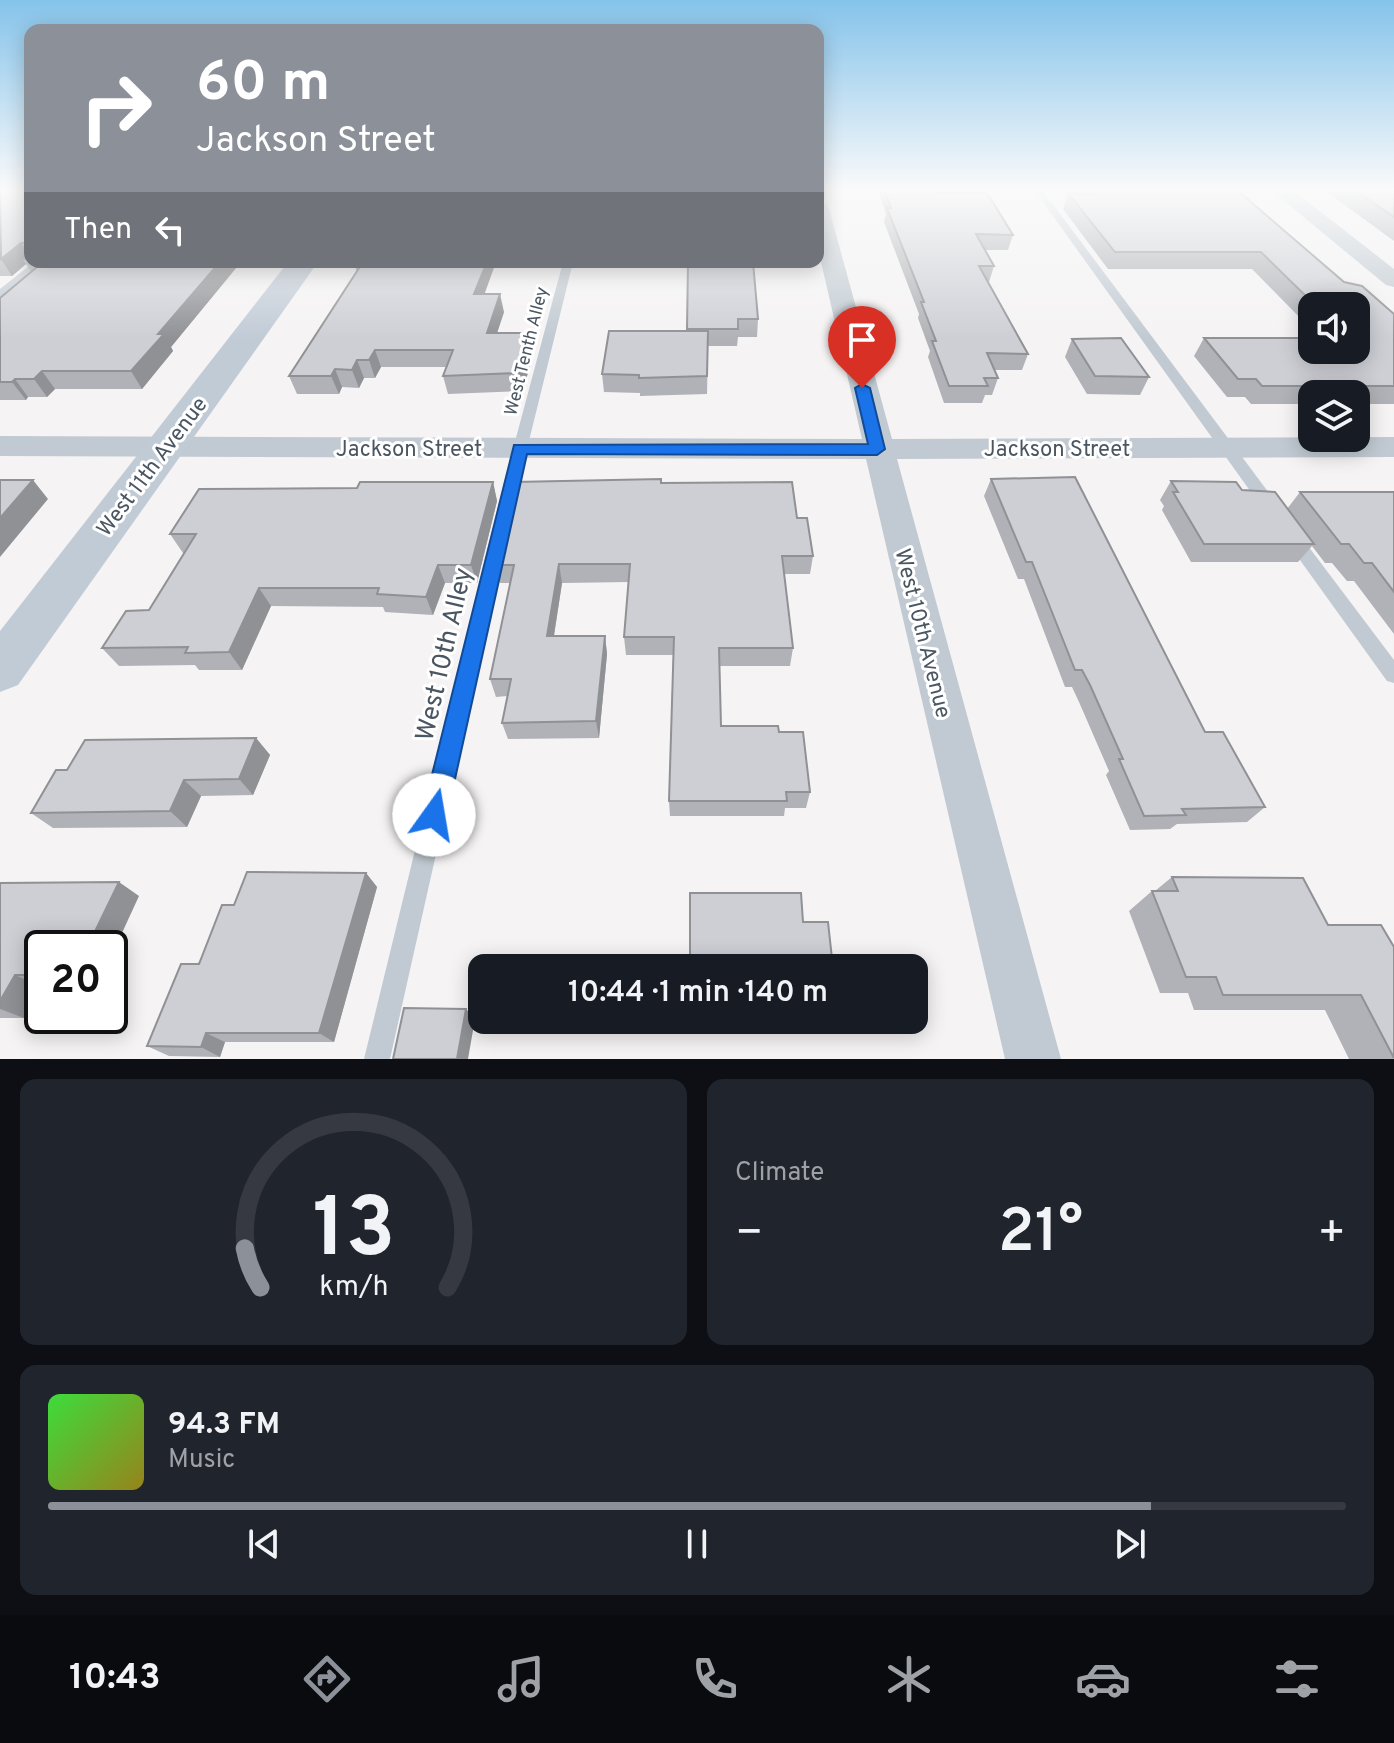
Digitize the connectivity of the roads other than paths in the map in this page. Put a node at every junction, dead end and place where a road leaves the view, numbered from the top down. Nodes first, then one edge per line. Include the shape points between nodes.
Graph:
1 (827, 240) edge
2 (1075, 240) edge
3 (1344, 240) edge
4 (34, 268) edge
5 (299, 268) edge
6 (566, 268) edge
7 (1394, 280) edge
8 (0, 295) edge
9 (0, 446) edge
10 (165, 447) junction
11 (1226, 447) junction
12 (1394, 447) edge
13 (520, 449) junction
14 (877, 449) junction
15 (0, 670) edge
16 (1394, 675) edge
17 (377, 1059) edge
18 (1033, 1059) edge

1 - 14 street, West 10th Avenue
2 - 11 lane
3 - 7 street
4 - 8 lane
5 - 10 main road, West 11th Avenue
6 - 13 lane, West Tenth Alley
9 - 10 street, Jackson Street
10 - 13 street, Jackson Street
10 - 15 main road, West 11th Avenue
11 - 12 street, Jackson Street
11 - 14 street, Jackson Street
11 - 16 lane
13 - 14 street, Jackson Street
13 - 17 lane, West 10th Alley
14 - 18 street, West 10th Avenue

